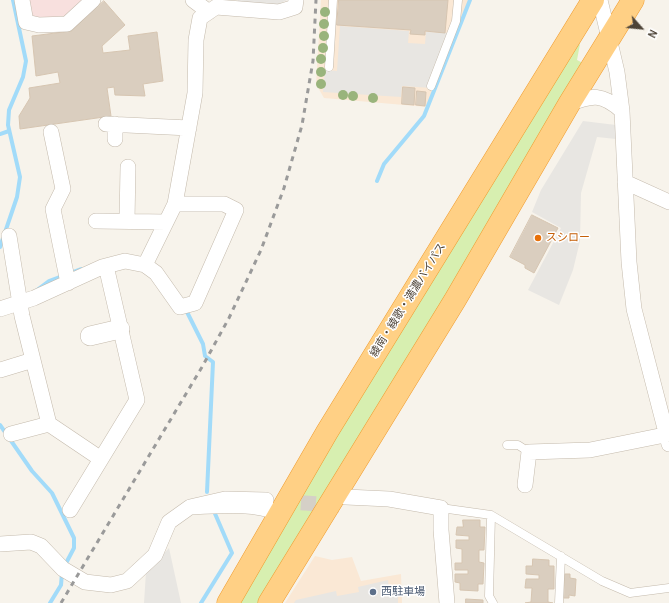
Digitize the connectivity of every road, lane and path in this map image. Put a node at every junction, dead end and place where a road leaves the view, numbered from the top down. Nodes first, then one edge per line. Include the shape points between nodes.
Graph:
1 (22, 0) edge
2 (93, 0) edge
3 (193, 0) edge
4 (296, 0) edge
5 (333, 0) edge
6 (458, 0) edge
7 (593, 0) edge
8 (600, 0) edge
9 (633, 0) edge
10 (209, 12) junction
11 (609, 39) junction
12 (329, 67) dead end
13 (431, 86) dead end
14 (569, 104) junction
15 (622, 111) junction
16 (190, 128) junction
17 (112, 129) dead end
18 (51, 132) dead end
19 (128, 167) dead end
20 (626, 182) junction
21 (669, 202) edge
22 (175, 204) junction
23 (96, 221) dead end
24 (127, 221) junction
25 (166, 222) junction
26 (9, 236) dead end
27 (146, 262) junction
28 (106, 266) junction
29 (67, 277) junction
30 (19, 300) junction
31 (0, 309) edge
32 (120, 329) junction
33 (90, 336) dead end
34 (33, 360) junction
35 (0, 370) edge
36 (49, 424) junction
37 (11, 434) dead end
38 (668, 438) edge
39 (507, 445) dead end
40 (529, 452) junction
41 (101, 459) junction
42 (525, 485) dead end
43 (341, 500) junction
44 (272, 507) junction
45 (442, 508) junction
46 (70, 510) dead end
47 (491, 516) junction
48 (0, 544) edge
49 (561, 556) junction
50 (669, 588) edge
51 (228, 603) edge
52 (269, 603) edge
53 (447, 603) edge
54 (493, 603) edge
55 (560, 603) edge

1 - 2 street via 26,22 39,26 66,24
3 - 10 street
4 - 10 street via 295,7 279,12 216,7
5 - 12 lane
6 - 13 lane via 456,21
7 - 44 highway, 綾南・綾歌・満濃バイパス via 422,277
8 - 11 street
9 - 11 highway
10 - 16 street via 200,18 196,40 196,93
11 - 14 highway
11 - 15 street via 617,72
14 - 15 street via 597,96 612,102
14 - 43 highway
15 - 20 street
16 - 17 street
16 - 22 street
18 - 29 street via 63,189 53,209
19 - 24 street
20 - 21 street
20 - 38 street via 629,262 634,309
22 - 25 street
22 - 27 street via 224,204 236,210 195,303 180,308
23 - 24 street
24 - 25 street
25 - 27 street
26 - 30 street
27 - 28 street via 125,261
28 - 29 street
28 - 32 street
29 - 30 street
30 - 31 street
30 - 34 street
32 - 33 street
32 - 41 street via 137,400
34 - 35 street
34 - 36 street
36 - 37 street
36 - 41 street
38 - 40 street via 590,450
39 - 40 lane via 518,445
40 - 42 street
41 - 46 street
43 - 45 street via 346,497 389,499
43 - 52 highway
44 - 48 street via 190,507 169,522 154,555 127,581 111,585 85,582 64,569 41,546 31,542
44 - 51 highway, 綾南・綾歌・満濃バイパス
45 - 47 lane
45 - 53 street via 441,530
47 - 49 lane
47 - 54 lane via 489,596
49 - 50 lane via 602,581 630,593
49 - 55 lane

